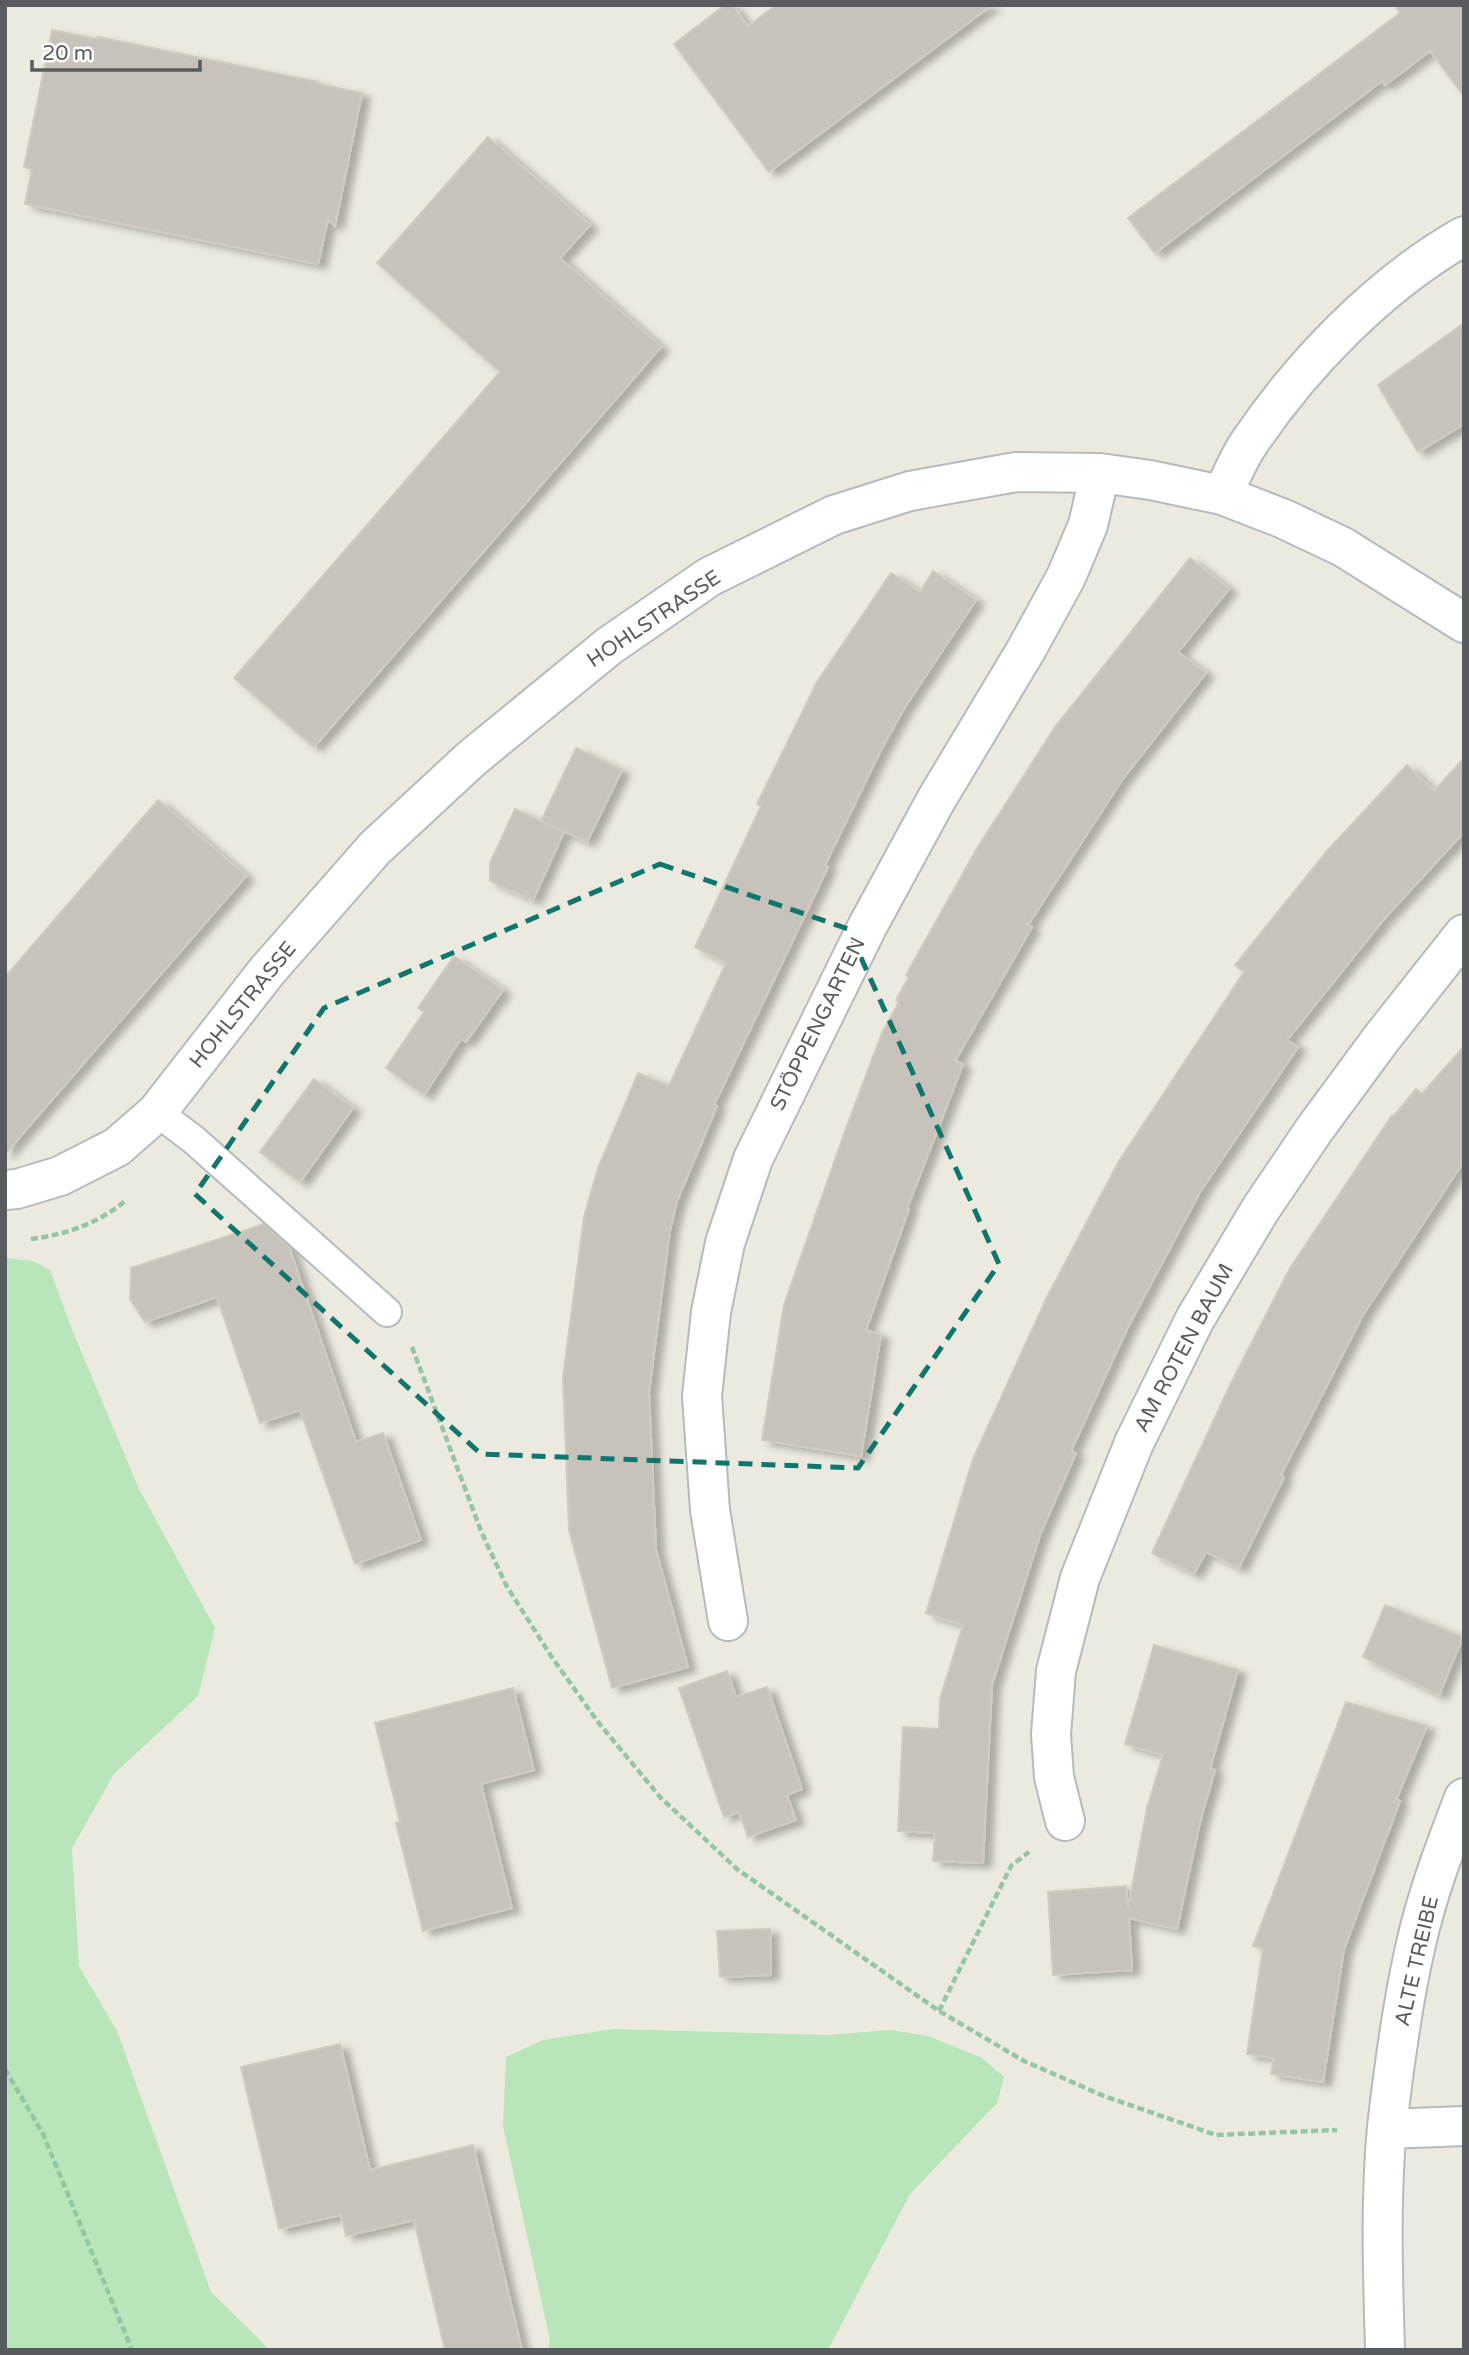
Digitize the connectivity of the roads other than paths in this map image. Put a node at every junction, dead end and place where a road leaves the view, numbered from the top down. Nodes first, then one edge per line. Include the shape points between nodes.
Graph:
1 (1464, 236) edge
2 (1100, 473) junction
3 (1222, 495) junction
4 (1464, 623) edge
5 (1464, 934) edge
6 (158, 1112) junction
7 (5, 1190) edge
8 (387, 1312) road end
9 (728, 1622) dead end
10 (1464, 1798) edge
11 (1065, 1821) road end
12 (1464, 2126) edge
13 (1387, 2129) junction
14 (1385, 2350) edge

1 - 3 street via 1388,288 1347,326 1248,444
2 - 3 street, HOHLSTRASSE
2 - 6 street, HOHLSTRASSE via 1016,472 910,491 834,516 709,578 608,646 471,759 374,848 267,971
2 - 9 street, STÖPPENGARTEN via 1087,525 1066,577 867,927 752,1159 729,1231 711,1312 702,1396 710,1510
3 - 4 street, HOHLSTRASSE via 1343,547
5 - 11 street, AM ROTEN BAUM via 1381,1039 1260,1210 1195,1318 1134,1443 1080,1578 1056,1671 1051,1734 1054,1777
6 - 7 street, HOHLSTRASSE via 117,1147 60,1177
6 - 8 lane
10 - 13 street, ALTE TREIBE via 1416,1943
12 - 13 street
13 - 14 street, ALTE TREIBE via 1382,2238

